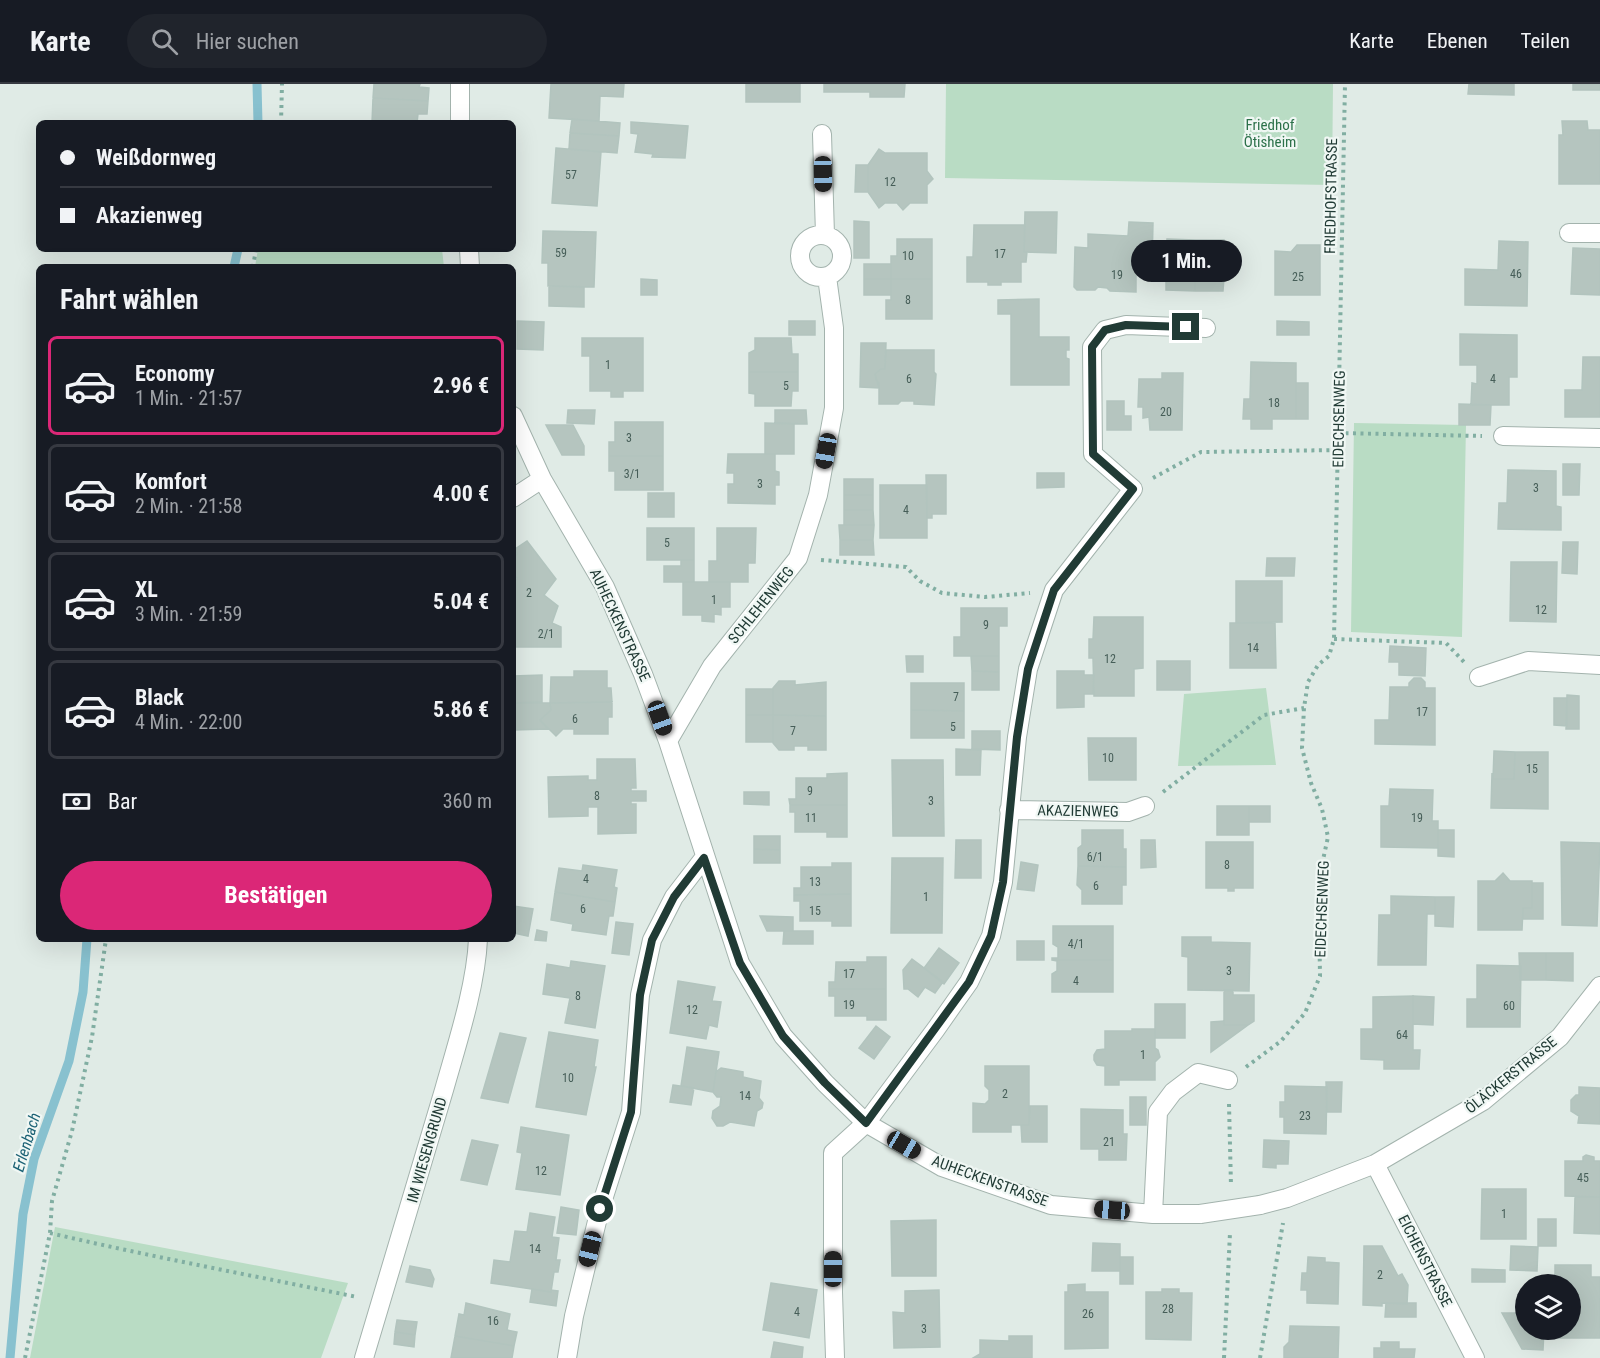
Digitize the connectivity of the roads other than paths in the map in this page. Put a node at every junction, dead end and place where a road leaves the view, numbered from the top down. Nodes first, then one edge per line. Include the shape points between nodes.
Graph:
1 (460, 84) edge
2 (460, 120) edge
3 (822, 134) dead end
4 (1569, 232) dead end
5 (1600, 233) edge
6 (825, 235) junction
7 (827, 277) junction
8 (1206, 328) dead end
9 (516, 423) edge
10 (1503, 436) road end
11 (1600, 438) edge
12 (542, 479) junction
13 (516, 496) edge
14 (1600, 665) edge
15 (1479, 677) road end
16 (668, 741) junction
17 (1145, 806) road end
18 (1009, 810) junction
19 (704, 858) junction
20 (478, 942) edge
21 (1600, 986) edge
22 (1228, 1080) road end
23 (866, 1123) junction
24 (1375, 1164) junction
25 (1153, 1214) junction
26 (364, 1358) edge
27 (567, 1358) edge
28 (835, 1358) edge
29 (1475, 1358) edge

1 - 2 street
3 - 6 street
4 - 5 street
6 - 7 street via 840,246 842,255 841,265
6 - 7 street via 807,241 800,257 809,274
7 - 16 street, SCHLEHENWEG via 834,328 834,408 818,495 798,558 712,666
8 - 18 street via 1126,325 1105,330 1092,347 1093,454 1133,489 1054,590 1028,669
9 - 12 street, AUHECKENSTRASSE
10 - 11 street
12 - 13 street
12 - 16 street, AUHECKENSTRASSE via 605,587 644,674
14 - 15 street via 1528,661
16 - 19 street, AUHECKENSTRASSE
17 - 18 street, AKAZIENWEG via 1128,812
18 - 23 street via 1003,882 991,936 969,982
19 - 23 street, AUHECKENSTRASSE via 740,963 783,1036
19 - 27 street via 674,897 652,940 640,995 631,1112 597,1219
20 - 26 street, IM WIESENGRUND via 460,1031
21 - 24 street, ÖLÄCKERSTRASSE via 1560,1036 1483,1101
22 - 25 street via 1198,1073 1173,1092 1158,1112
23 - 25 street, AUHECKENSTRASSE via 942,1167 1051,1205
23 - 28 street via 833,1153
24 - 25 street, AUHECKENSTRASSE, bridge via 1260,1205 1200,1214
24 - 29 street, EICHENSTRASSE

